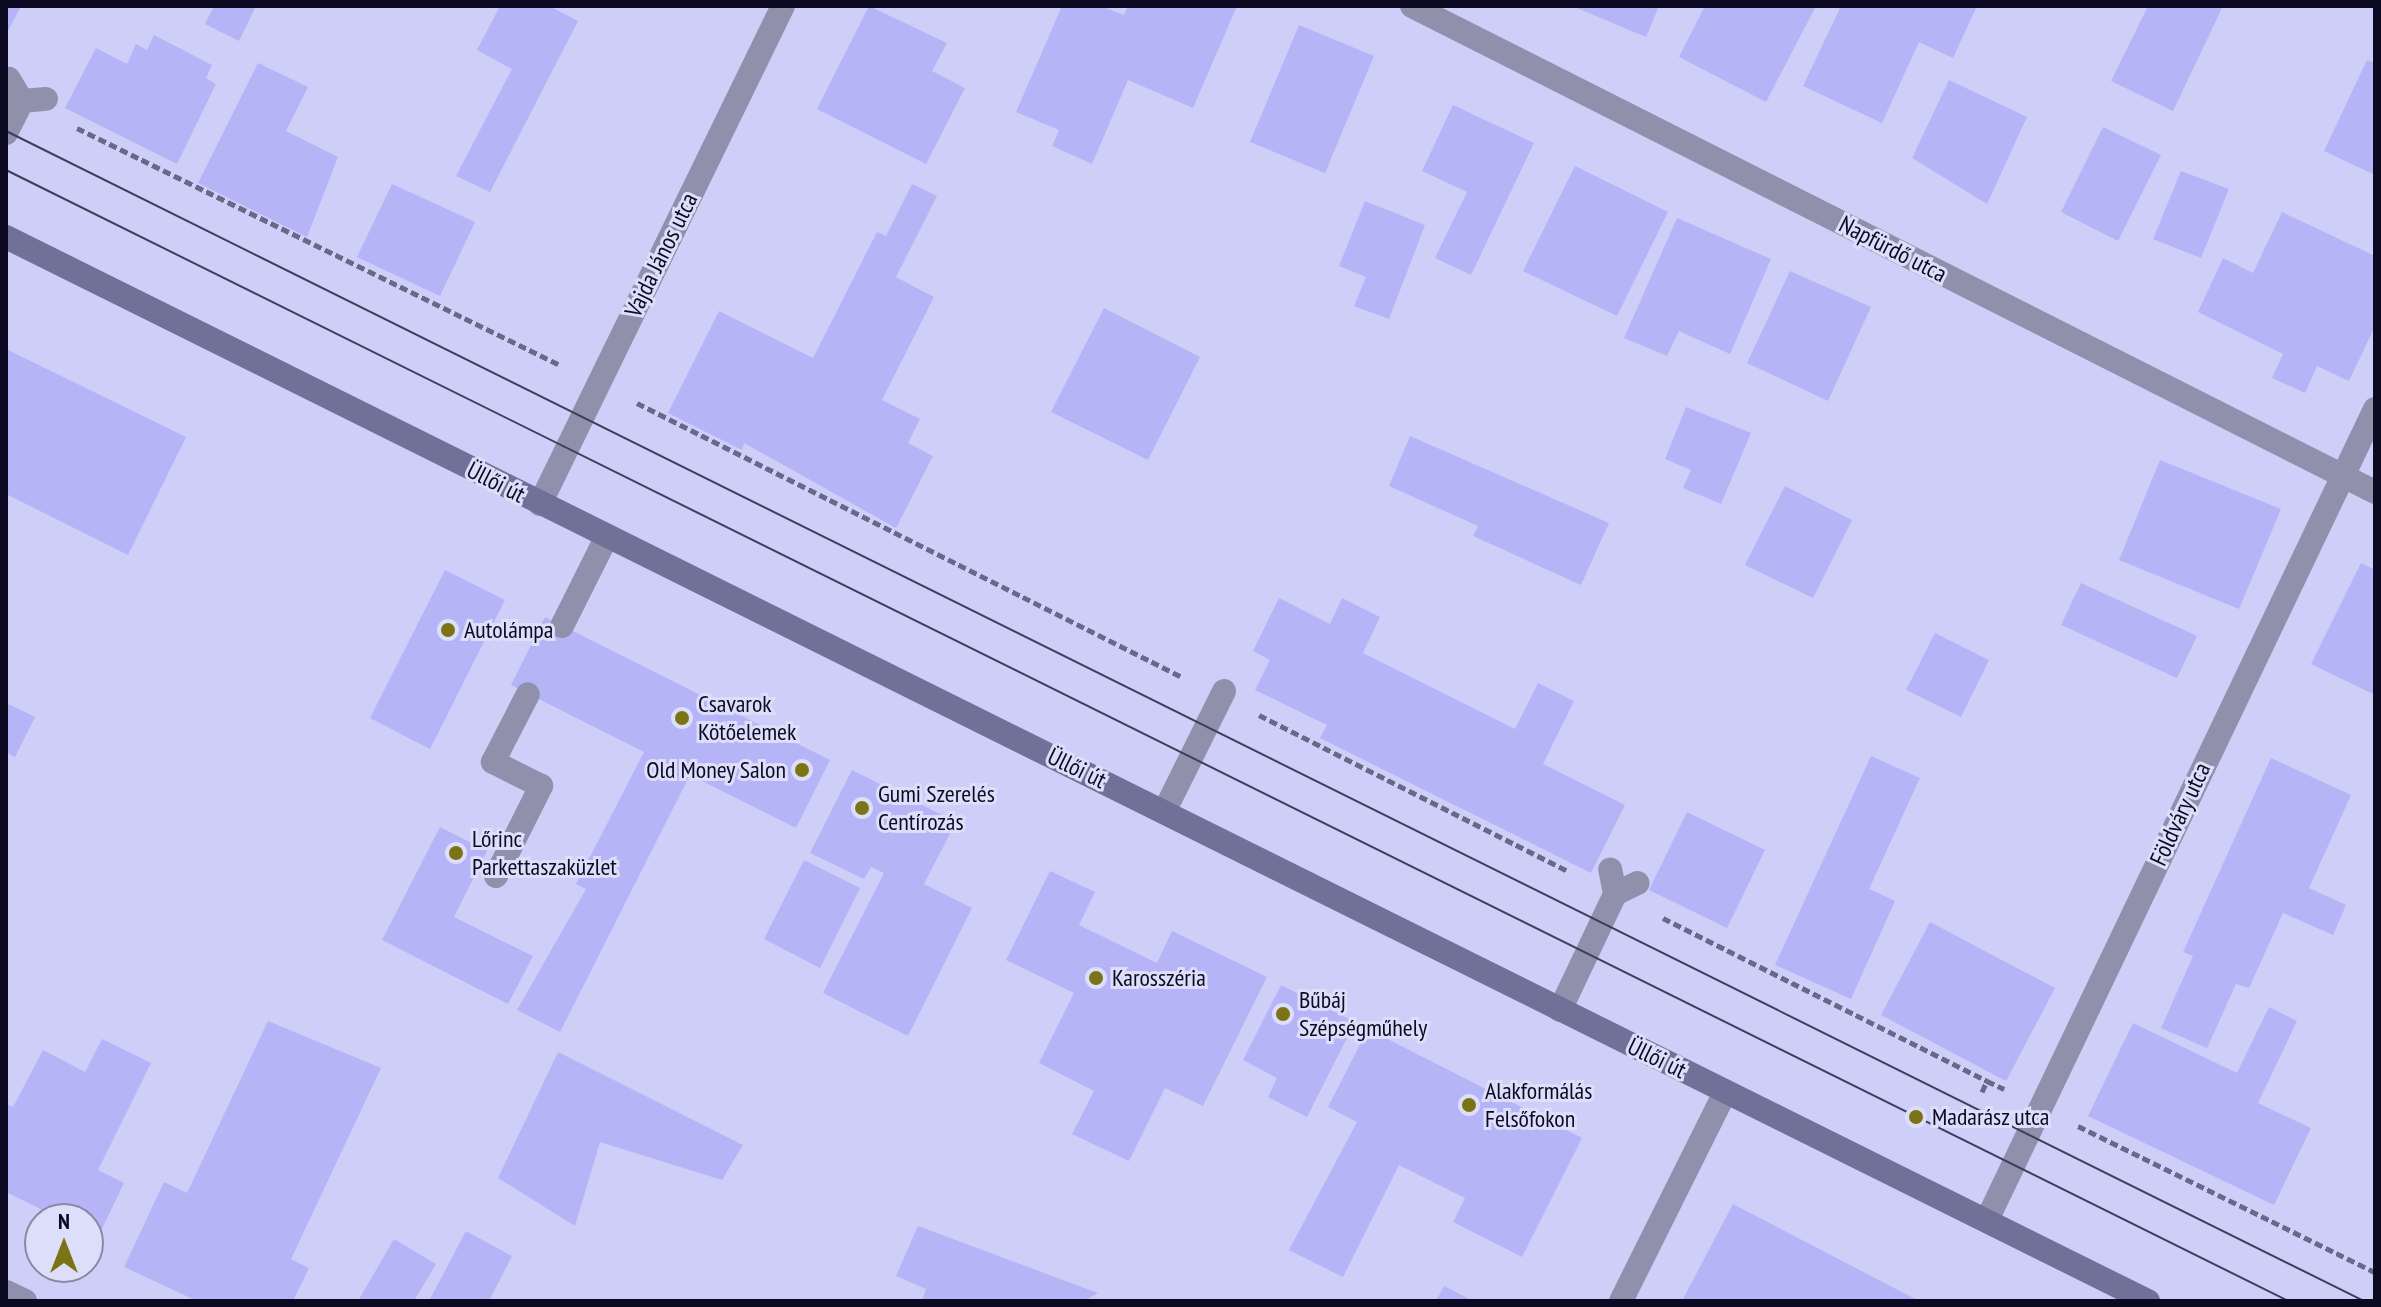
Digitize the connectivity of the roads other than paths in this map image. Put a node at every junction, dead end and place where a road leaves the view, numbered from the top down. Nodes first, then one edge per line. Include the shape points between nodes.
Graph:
1 (783, 6) edge
2 (1412, 6) edge
3 (9, 79) dead end
4 (6, 133) edge
5 (6, 237) edge
6 (2375, 409) edge
7 (2341, 475) junction
8 (2375, 492) edge
9 (540, 504) junction
10 (607, 536) junction
11 (562, 626) dead end
12 (528, 694) dead end
13 (1223, 694) road end
14 (1164, 812) junction
15 (1610, 869) dead end
16 (496, 876) dead end
17 (1638, 883) dead end
18 (1615, 894) junction
19 (1560, 1010) junction
20 (1725, 1092) junction
21 (1987, 1220) junction
22 (6, 1292) edge
23 (25, 1301) edge
24 (1621, 1301) edge
25 (2148, 1301) edge

1 - 9 street, Vajda János utca
2 - 7 street, Napfürdő utca
3 - 4 street via 34,100
5 - 9 main road, Üllői út
6 - 7 street, Földváry utca
7 - 8 street, Napfürdő utca
7 - 21 street, Földváry utca
9 - 10 main road, Üllői út
10 - 11 street
10 - 14 main road, Üllői út
12 - 16 street via 493,762 541,786
13 - 14 street
14 - 19 main road, Üllői út
15 - 18 street
17 - 18 street
18 - 19 street
19 - 20 main road, Üllői út
20 - 21 main road, Üllői út
20 - 24 street
21 - 25 main road, Üllői út
22 - 23 street

